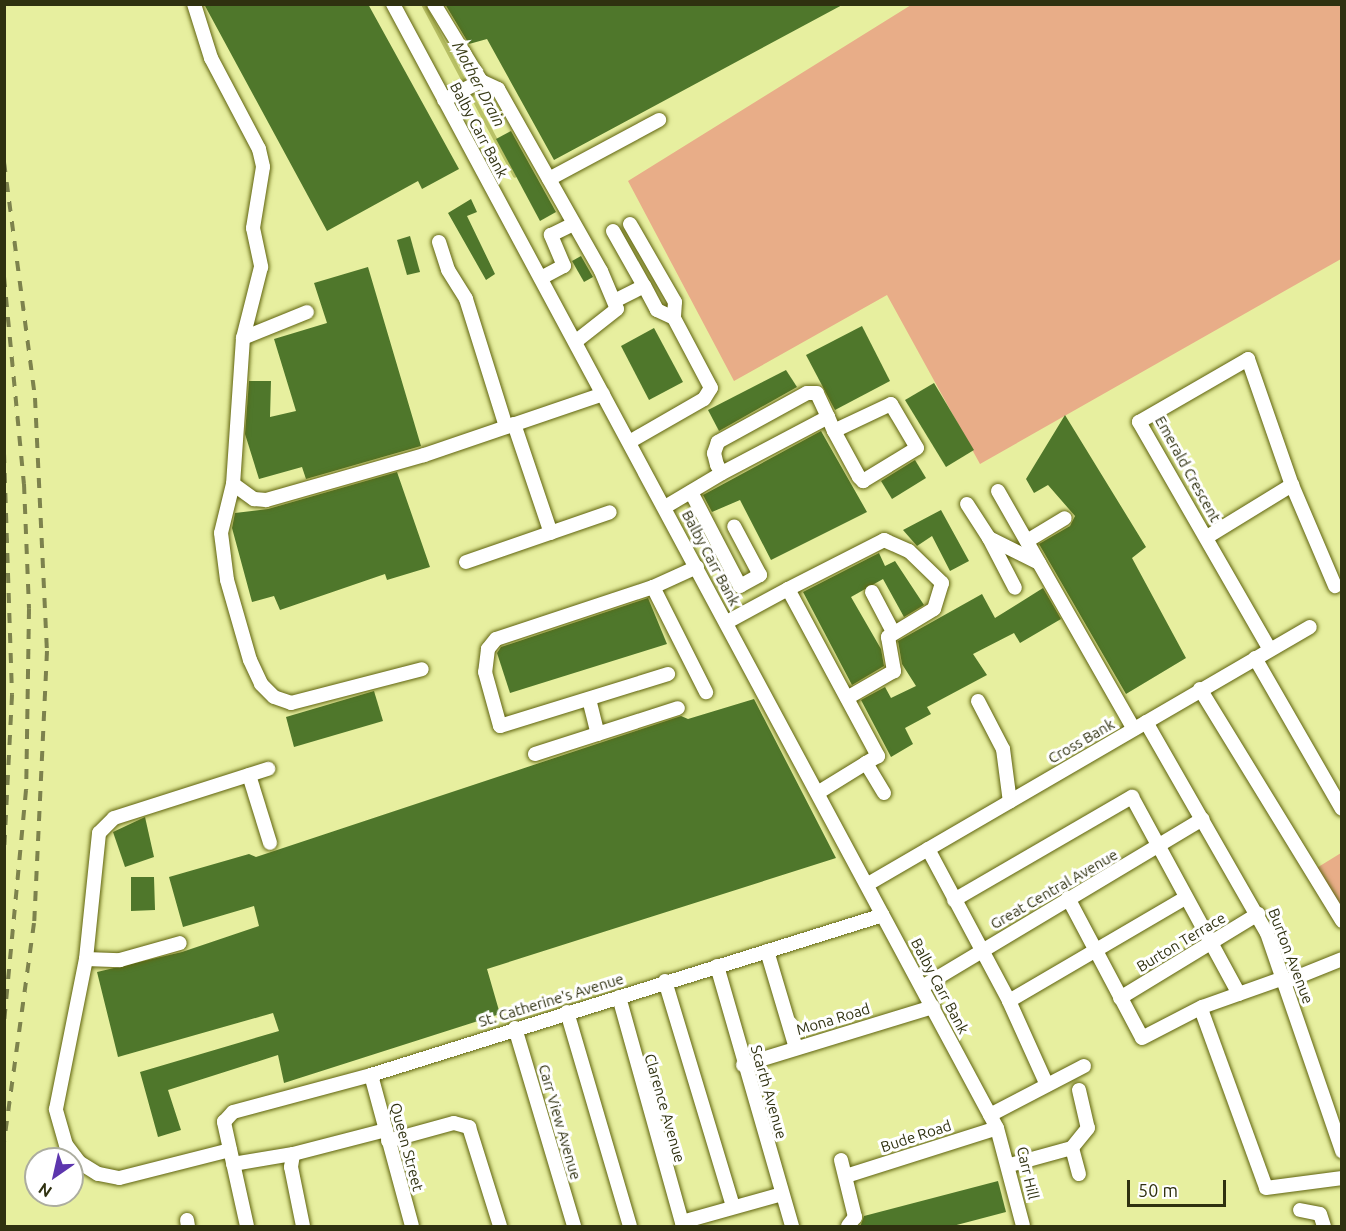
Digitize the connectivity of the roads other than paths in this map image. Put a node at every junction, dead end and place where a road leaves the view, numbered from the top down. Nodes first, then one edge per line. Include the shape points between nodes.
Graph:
1 (194, 4) edge
2 (393, 4) edge
3 (434, 4) edge
4 (477, 82) junction
5 (444, 100) junction
6 (659, 120) dead end
7 (549, 179) junction
8 (574, 224) junction
9 (630, 224) dead end
10 (613, 231) dead end
11 (439, 242) dead end
12 (540, 278) junction
13 (644, 286) junction
14 (616, 300) junction
15 (307, 312) dead end
16 (674, 318) junction
17 (243, 338) junction
18 (575, 342) junction
19 (603, 394) junction
20 (828, 417) junction
21 (510, 425) junction
22 (834, 431) junction
23 (631, 441) junction
24 (722, 473) junction
25 (233, 484) junction
26 (1292, 485) junction
27 (998, 491) dead end
28 (691, 492) junction
29 (967, 504) dead end
30 (665, 507) junction
31 (610, 512) dead end
32 (1065, 518) dead end
33 (735, 526) dead end
34 (551, 533) junction
35 (1207, 537) junction
36 (989, 538) junction
37 (1027, 541) junction
38 (466, 562) dead end
39 (1039, 563) junction
40 (697, 567) junction
41 (1335, 586) dead end
42 (653, 587) junction
43 (1015, 588) dead end
44 (789, 589) junction
45 (872, 592) dead end
46 (727, 622) junction
47 (1310, 627) dead end
48 (893, 632) junction
49 (1269, 648) junction
50 (1255, 658) junction
51 (422, 669) dead end
52 (668, 674) dead end
53 (1200, 689) junction
54 (706, 692) dead end
55 (847, 698) junction
56 (589, 699) junction
57 (978, 701) dead end
58 (678, 708) dead end
59 (1140, 725) junction
60 (598, 734) junction
61 (534, 754) dead end
62 (866, 763) junction
63 (268, 769) dead end
64 (249, 775) junction
65 (819, 792) junction
66 (884, 793) dead end
67 (1010, 802) junction
68 (1341, 809) edge
69 (1203, 819) junction
70 (270, 843) dead end
71 (1159, 847) junction
72 (928, 849) junction
73 (868, 884) junction
74 (1068, 898) junction
75 (1185, 898) junction
76 (954, 900) junction
77 (1258, 914) junction
78 (883, 915) junction
79 (1341, 921) edge
80 (1211, 942) junction
81 (180, 944) dead end
82 (767, 951) junction
83 (1096, 951) junction
84 (980, 952) junction
85 (86, 959) junction
86 (1341, 959) edge
87 (717, 966) junction
88 (1284, 980) junction
89 (665, 981) junction
90 (922, 987) junction
91 (1239, 994) junction
92 (619, 997) junction
93 (1120, 998) junction
94 (1009, 1001) junction
95 (933, 1007) junction
96 (1201, 1009) junction
97 (567, 1012) junction
98 (515, 1028) junction
99 (796, 1048) junction
100 (743, 1065) junction
101 (1084, 1066) dead end
102 (370, 1076) junction
103 (1047, 1085) junction
104 (1079, 1089) dead end
105 (990, 1115) junction
106 (997, 1128) junction
107 (387, 1135) junction
108 (1072, 1148) junction
109 (230, 1150) junction
110 (1341, 1151) edge
111 (293, 1154) junction
112 (841, 1160) dead end
113 (233, 1164) junction
114 (1010, 1165) junction
115 (1079, 1174) dead end
116 (846, 1176) junction
117 (1341, 1178) edge
118 (782, 1194) junction
119 (733, 1206) junction
120 (1300, 1210) dead end
121 (683, 1224) edge
122 (247, 1227) edge
123 (303, 1227) edge
124 (412, 1227) edge
125 (500, 1227) edge
126 (574, 1227) edge
127 (630, 1227) edge
128 (792, 1227) edge
129 (848, 1227) edge
130 (1023, 1227) edge
131 (1324, 1227) edge

1 - 17 street via 211,58 259,149 263,167 253,228 261,267
2 - 5 street, Balby Carr Bank
3 - 4 street
4 - 5 street
4 - 7 street via 498,89
5 - 12 street, Balby Carr Bank
6 - 7 street
7 - 8 street
8 - 12 street via 550,235 564,266
8 - 14 street
9 - 16 street via 675,302
10 - 13 street
11 - 21 street via 448,270 466,299
12 - 18 street, Balby Carr Bank
13 - 14 street
13 - 16 street via 657,310
14 - 18 street via 612,317
15 - 17 street
16 - 23 street via 710,393
17 - 25 street
18 - 19 street, Balby Carr Bank
19 - 21 street
19 - 23 street, Balby Carr Bank
20 - 22 street
20 - 24 street
20 - 24 street via 817,393 807,393 718,442 714,453
21 - 25 street via 266,500 254,499
21 - 34 street
22 - 22 street via 863,481 916,448 891,404
23 - 30 street, Balby Carr Bank
24 - 28 street
25 - 51 street via 221,533 227,580 250,660 261,684 274,697 291,704
26 - 35 street, Emerald Crescent
26 - 35 street, Emerald Crescent via 1248,359 1139,422
26 - 41 street, Emerald Crescent
27 - 37 street, Burton Avenue
28 - 30 street
28 - 33 street via 740,586 760,575
29 - 36 street
30 - 40 street, Balby Carr Bank
31 - 34 street
32 - 37 street
34 - 38 street
35 - 49 street, Emerald Crescent
36 - 39 street
36 - 43 street
37 - 39 street, Burton Avenue
39 - 59 street, Burton Avenue
40 - 42 street
40 - 46 street, Balby Carr Bank
42 - 54 street
42 - 56 street via 512,631 496,639 488,649 485,672 500,726
44 - 46 street
44 - 48 street via 876,542 897,544 920,559 942,583 942,592 934,609
44 - 55 street
45 - 48 street
46 - 65 street, Balby Carr Bank
47 - 49 street, Cross Bank
48 - 55 street via 886,643 894,671
49 - 50 street, Cross Bank
50 - 53 street, Cross Bank
50 - 68 street
52 - 56 street
53 - 59 street, Cross Bank
53 - 79 street
55 - 62 street via 878,756
56 - 60 street
57 - 67 street via 1003,749
58 - 60 street
59 - 67 street, Cross Bank
59 - 69 street, Burton Avenue
60 - 61 street
62 - 65 street
62 - 66 street
63 - 64 street
64 - 70 street
64 - 85 street via 114,818 104,825 99,833
65 - 73 street, Balby Carr Bank
67 - 72 street, Cross Bank
69 - 71 street, Great Central Avenue
69 - 77 street, Burton Avenue
71 - 74 street, Great Central Avenue
71 - 75 street
71 - 76 street via 1129,798
72 - 73 street, Cross Bank
72 - 76 street
73 - 78 street, Balby Carr Bank
74 - 83 street
74 - 84 street, Great Central Avenue
75 - 80 street
75 - 83 street
76 - 84 street
77 - 80 street, Burton Terrace
77 - 88 street, Burton Avenue
78 - 82 street, St. Catherine's Avenue
78 - 90 street, Balby Carr Bank
80 - 91 street
80 - 93 street, Burton Terrace
81 - 85 street via 120,960
82 - 87 street, St. Catherine's Avenue
82 - 99 street
83 - 93 street
83 - 94 street
84 - 90 street, Great Central Avenue
84 - 94 street
85 - 109 street via 56,1108 66,1145 79,1162 98,1174 119,1178
86 - 88 street
87 - 89 street, St. Catherine's Avenue
87 - 100 street, Scarth Avenue
88 - 91 street
88 - 110 street, Burton Avenue
89 - 92 street, St. Catherine's Avenue
89 - 119 street
90 - 95 street, Balby Carr Bank
91 - 96 street
92 - 97 street, St. Catherine's Avenue
92 - 121 street, Clarence Avenue
93 - 96 street via 1142,1038
94 - 103 street
95 - 99 street, Mona Road
95 - 105 street, Balby Carr Bank
96 - 117 street via 1266,1188
97 - 98 street, St. Catherine's Avenue
97 - 127 street
98 - 102 street, St. Catherine's Avenue
98 - 126 street, Carr View Avenue
99 - 100 street, Mona Road
100 - 118 street, Scarth Avenue
101 - 103 street
102 - 107 street, Queen Street
102 - 109 street, St. Catherine's Avenue via 228,1115 224,1122
103 - 105 street
104 - 108 street via 1088,1128
105 - 106 street, Balby Carr Bank
106 - 114 street, Carr Hill
106 - 116 street, Bude Road
107 - 111 street
107 - 124 street, Queen Street
107 - 125 street via 454,1123 469,1127
108 - 114 street
108 - 115 street
109 - 113 street
111 - 113 street
111 - 123 street via 291,1167
112 - 116 street
113 - 122 street
114 - 130 street, Carr Hill
116 - 129 street via 855,1217
118 - 119 street
118 - 128 street, Scarth Avenue
119 - 121 street
120 - 131 street via 1320,1214

